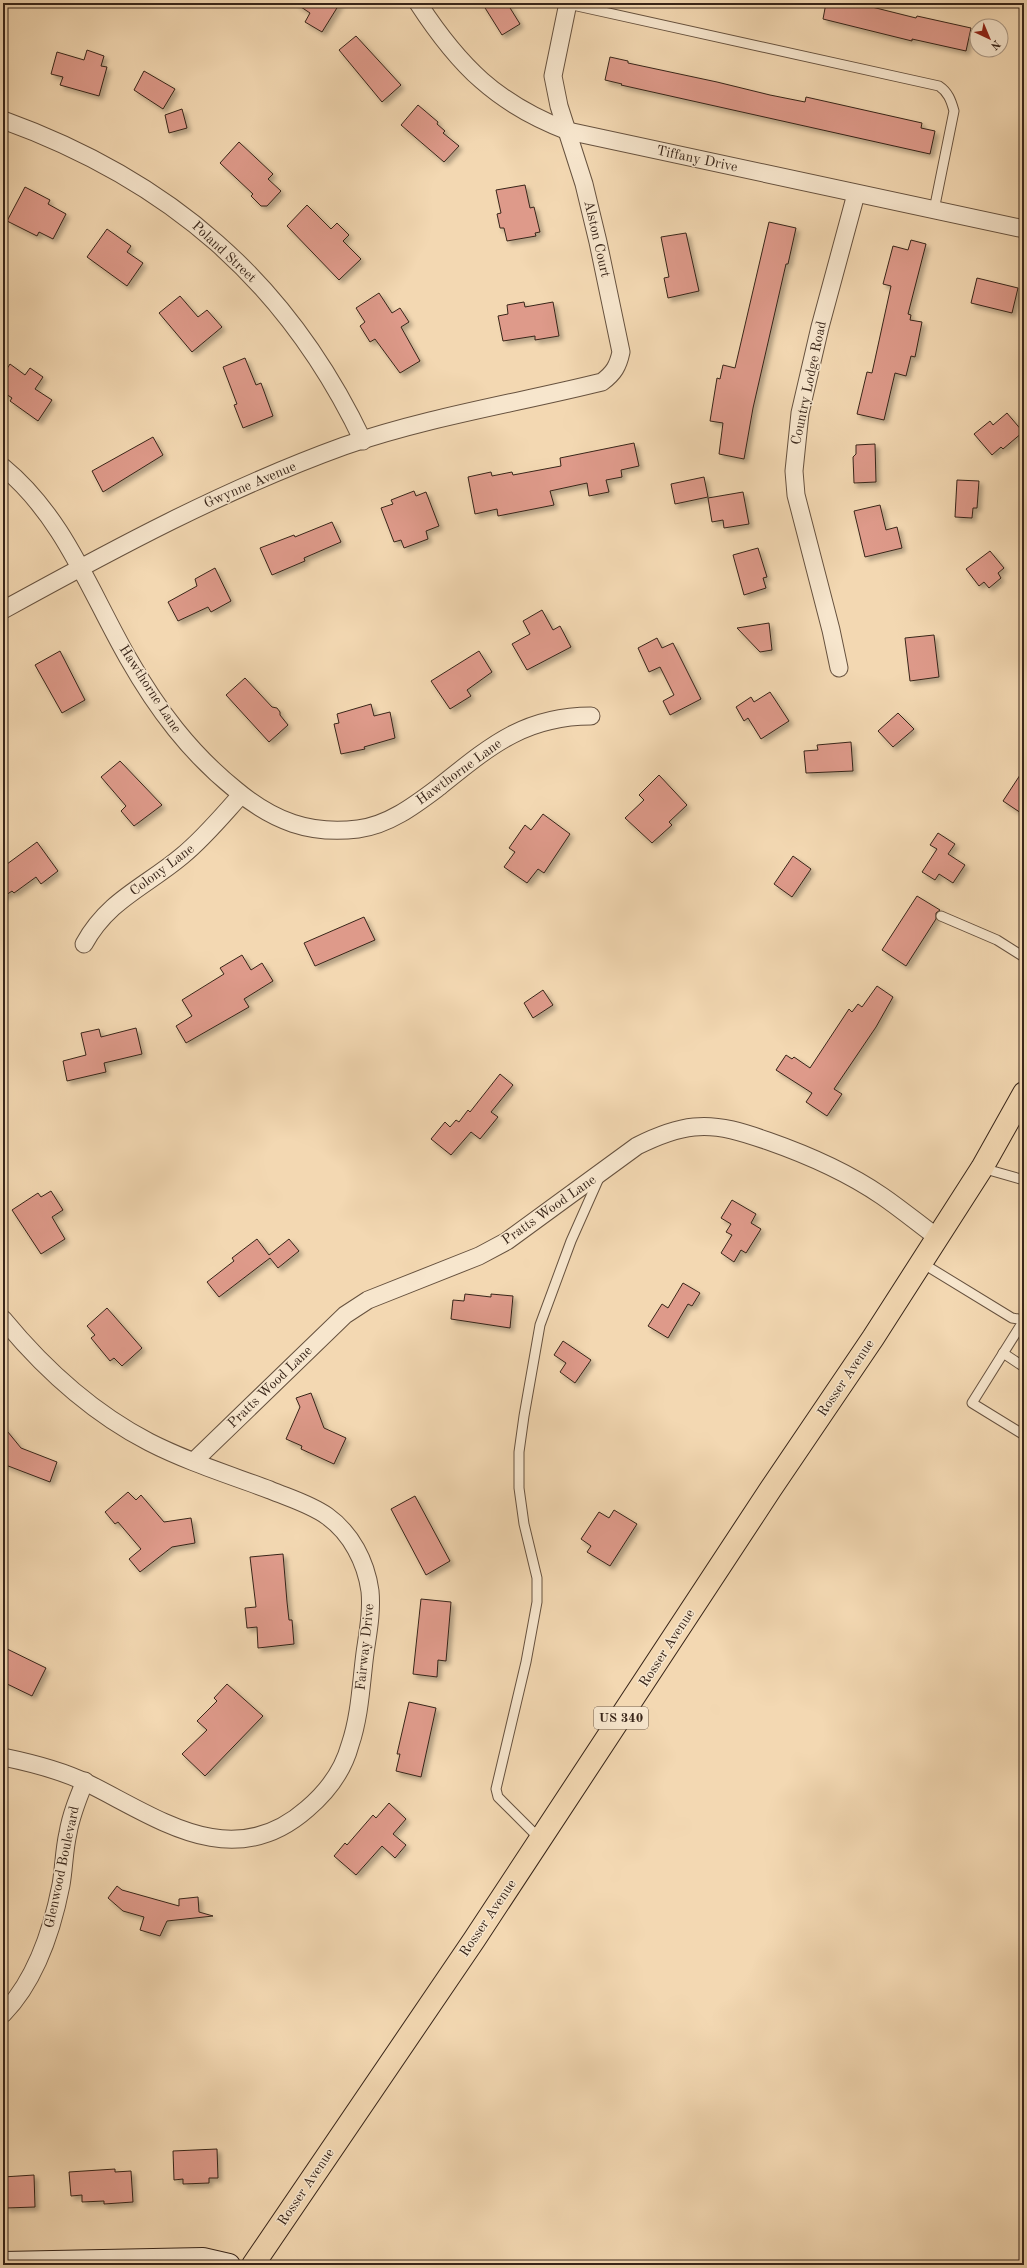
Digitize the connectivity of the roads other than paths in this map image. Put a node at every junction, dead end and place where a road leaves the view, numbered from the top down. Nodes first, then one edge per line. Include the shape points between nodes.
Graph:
1 (418, 3) edge
2 (568, 4) edge
3 (3, 120) edge
4 (568, 131) junction
5 (856, 194) junction
6 (934, 210) junction
7 (1024, 229) edge
8 (514, 403) joint
9 (363, 440) junction
10 (3, 467) edge
11 (82, 567) junction
12 (3, 610) edge
13 (839, 668) dead end
14 (591, 716) dead end
15 (241, 795) junction
16 (941, 916) dead end
17 (84, 944) dead end
18 (1024, 957) edge
19 (1024, 1093) edge
20 (1024, 1118) edge
21 (982, 1168) junction
22 (601, 1173) junction
23 (1024, 1180) edge
24 (938, 1238) junction
25 (922, 1263) junction
26 (3, 1319) edge
27 (1024, 1320) edge
28 (1003, 1353) junction
29 (1024, 1367) edge
30 (1024, 1435) edge
31 (194, 1461) junction
32 (3, 1757) edge
33 (85, 1781) junction
34 (540, 1839) junction
35 (3, 2014) edge
36 (3, 2263) edge
37 (229, 2265) edge
38 (253, 2265) edge

1 - 4 street, Tiffany Drive via 459,60 485,84 519,109
2 - 4 street, Alston Court via 553,76 559,106
2 - 6 lane via 939,86 945,90 954,111
3 - 9 street, Poland Street via 40,133 94,159 140,185 211,236 240,263 321,363 348,408
4 - 5 street, Tiffany Drive
4 - 8 street, Alston Court via 598,242 621,352 618,366 612,375 602,382
5 - 6 street, Tiffany Drive
5 - 13 street, Country Lodge Road via 800,413 794,471 796,495
6 - 7 street, Tiffany Drive
8 - 9 street, Gwynne Avenue
9 - 11 street, Gwynne Avenue via 195,509
10 - 11 street, Hawthorne Lane via 39,505
11 - 12 street, Gwynne Avenue
11 - 15 street, Hawthorne Lane via 128,657 164,716 185,743
14 - 15 street, Hawthorne Lane via 556,718 518,730 471,761 418,803 371,828 323,831 297,826 287,823
15 - 17 street, Colony Lane via 200,840 109,910 94,926
16 - 18 lane via 997,940
19 - 21 main road, Rosser Avenue / US 340
20 - 21 main road, Rosser Avenue / US 340
21 - 23 lane
21 - 24 main road, Rosser Avenue / US 340
22 - 24 street, Pratts Wood Lane via 637,1146 654,1137 683,1129 719,1127 755,1136 800,1152 842,1172 882,1196
22 - 31 street, Pratts Wood Lane via 496,1247 368,1300 345,1315
22 - 34 lane via 571,1241 540,1325 519,1452 519,1488 536,1578 537,1602 526,1662 496,1789 498,1797
24 - 25 main road, Rosser Avenue / US 340
25 - 27 lane via 1012,1318
25 - 34 main road, Rosser Avenue / US 340
26 - 31 street, Fairway Drive via 28,1350 88,1405 152,1444
27 - 28 lane
28 - 29 lane
28 - 30 lane via 972,1403
31 - 33 street, Fairway Drive via 308,1505 336,1524 355,1546 370,1590 371,1614 355,1731 347,1756 335,1778 319,1798 298,1817 282,1827 260,1835 233,1839 210,1838 185,1831 152,1818
32 - 33 street, Fairway Drive via 40,1765
33 - 35 street, Glenwood Boulevard via 68,1834 61,1884 49,1934 25,1987
34 - 38 main road, Rosser Avenue / US 340
36 - 37 street via 203,2259

